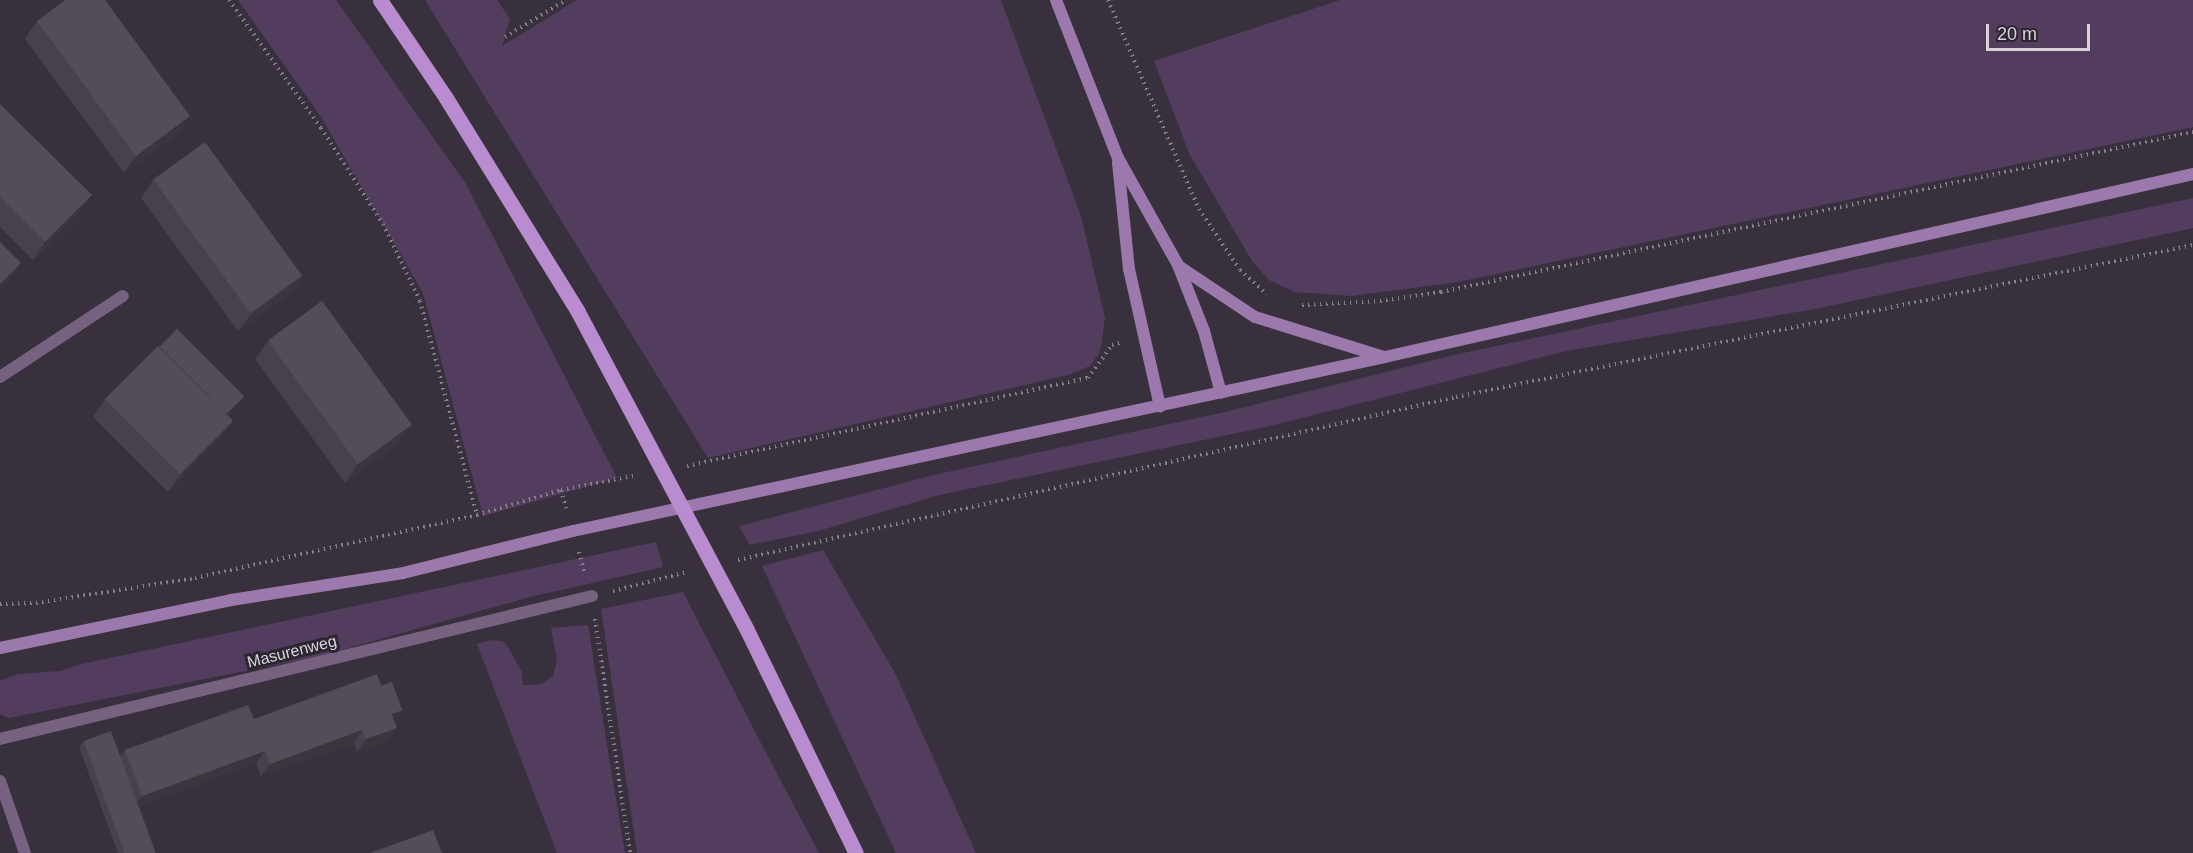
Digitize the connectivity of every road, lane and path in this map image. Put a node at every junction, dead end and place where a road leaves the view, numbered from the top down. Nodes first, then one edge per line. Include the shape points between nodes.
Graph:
1 (229, 0) edge
2 (380, 0) edge
3 (566, 0) edge
4 (1056, 0) edge
5 (1108, 0) edge
6 (505, 37) dead end
7 (2193, 132) edge
8 (1118, 158) junction
9 (2193, 174) edge
10 (2193, 245) edge
11 (1178, 265) junction
12 (123, 296) dead end
13 (1278, 299) dead end
14 (1297, 305) dead end
15 (1385, 357) junction
16 (0, 377) edge
17 (1221, 393) junction
18 (1160, 407) junction
19 (477, 515) dead end
20 (726, 563) dead end
21 (692, 571) dead end
22 (592, 596) junction
23 (0, 648) edge
24 (0, 740) edge
25 (0, 781) edge
26 (25, 853) edge
27 (630, 853) edge
28 (856, 853) edge

1 - 19 path via 321,128 383,224 420,301
2 - 28 main road via 446,98 578,312 747,630
3 - 6 path
4 - 8 main road
5 - 13 path via 1199,209 1240,270
7 - 14 path via 1441,292 1380,301
8 - 11 main road
8 - 18 main road via 1129,269
9 - 15 main road
10 - 20 path via 1456,397
11 - 15 main road via 1255,317
11 - 17 main road via 1204,331
12 - 16 street
15 - 17 main road
17 - 18 main road
18 - 23 main road via 573,531 403,573 231,600
21 - 22 path
22 - 24 street, Masurenweg
22 - 27 path
25 - 26 street

